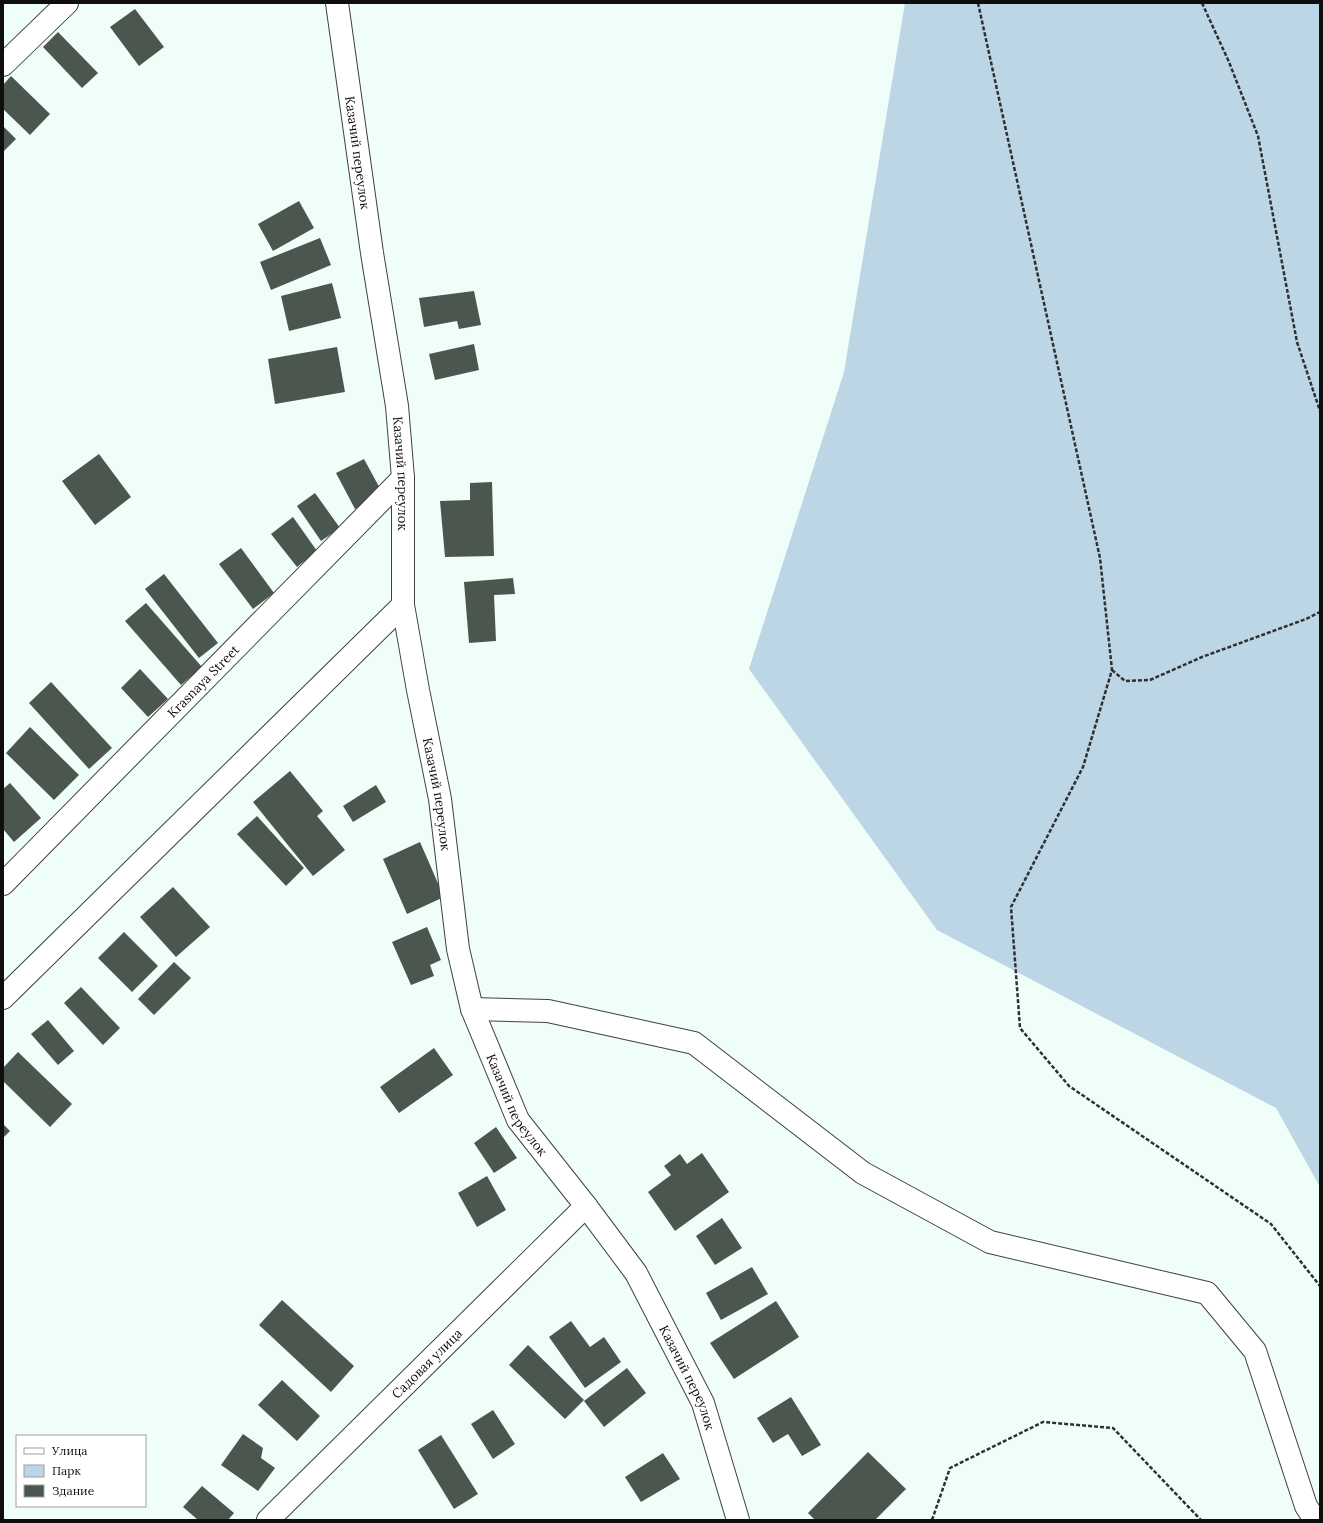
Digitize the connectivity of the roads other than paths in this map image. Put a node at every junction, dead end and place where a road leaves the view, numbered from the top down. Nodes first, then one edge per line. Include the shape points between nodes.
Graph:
1 (67, 3) edge
2 (336, 3) edge
3 (3, 65) edge
4 (403, 478) junction
5 (403, 605) junction
6 (3, 884) edge
7 (3, 998) edge
8 (472, 1009) junction
9 (586, 1206) junction
10 (268, 1520) edge
11 (738, 1520) edge
12 (1315, 1520) edge

1 - 3 street
2 - 4 street, Казачий переулок via 396,406
4 - 5 street, Казачий переулок
4 - 6 street, Krasnaya Street
5 - 7 street
5 - 8 street, Казачий переулок via 440,800 458,949
8 - 9 street, Казачий переулок via 518,1120
8 - 12 street via 548,1011 694,1043 863,1173 990,1242 1207,1293 1255,1351 1306,1506
9 - 10 street, Садовая улица
9 - 11 street, Казачий переулок via 636,1273 704,1403

